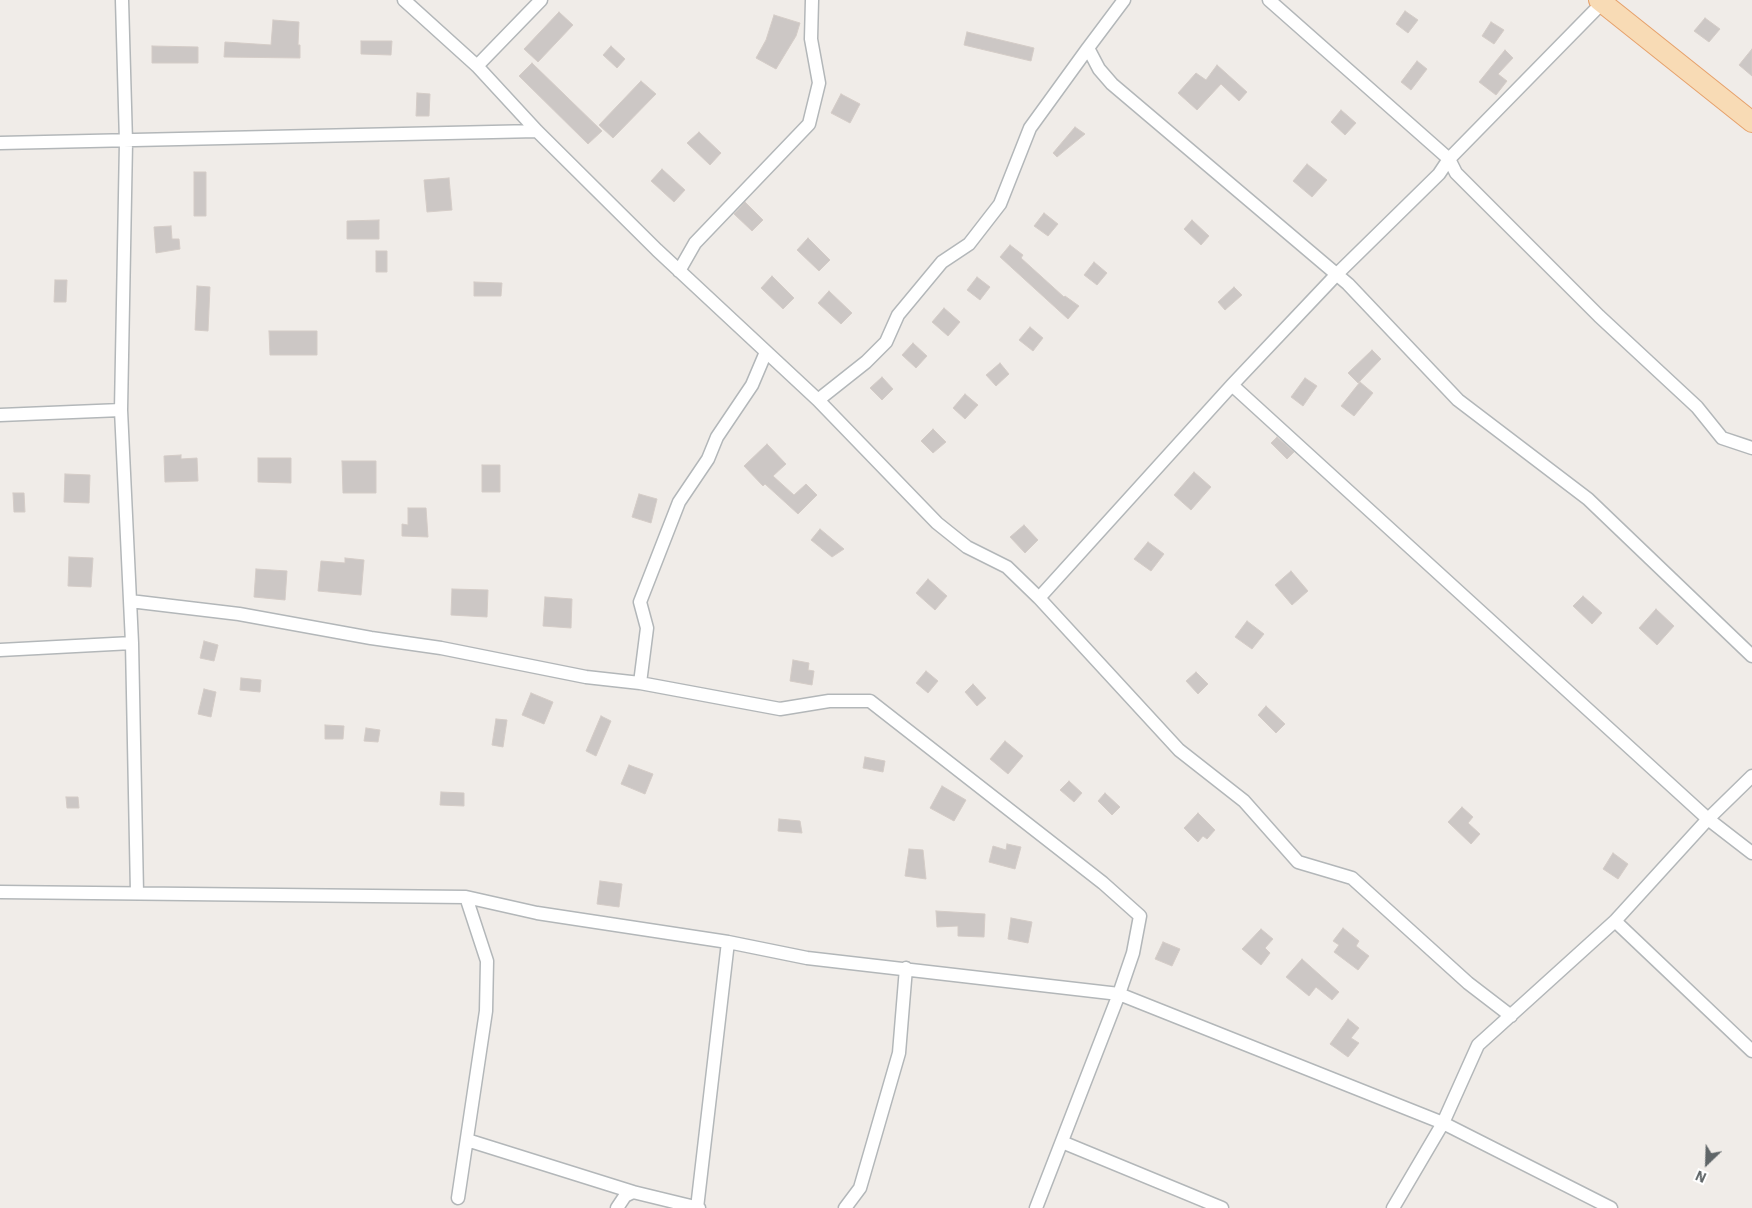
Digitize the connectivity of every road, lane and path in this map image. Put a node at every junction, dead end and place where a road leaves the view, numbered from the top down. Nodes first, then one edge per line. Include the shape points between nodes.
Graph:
1 (122, 0) edge
2 (404, 0) edge
3 (541, 0) edge
4 (812, 0) edge
5 (1124, 0) edge
6 (1269, 0) edge
7 (1602, 1) edge
8 (1088, 48) junction
9 (477, 66) junction
10 (1752, 122) edge
11 (537, 131) junction
12 (126, 142) junction
13 (0, 143) edge
14 (1449, 159) junction
15 (679, 271) junction
16 (1337, 274) junction
17 (766, 352) junction
18 (1232, 385) junction
19 (818, 400) junction
20 (121, 410) junction
21 (0, 415) edge
22 (1752, 448) edge
23 (1039, 598) junction
24 (130, 601) junction
25 (132, 643) junction
26 (0, 650) edge
27 (1752, 656) edge
28 (640, 683) junction
29 (1752, 776) edge
30 (1708, 819) junction
31 (1752, 853) edge
32 (0, 892) edge
33 (137, 892) junction
34 (466, 898) junction
35 (1615, 921) junction
36 (728, 942) junction
37 (906, 968) junction
38 (1119, 994) junction
39 (1511, 1016) junction
40 (1752, 1051) edge
41 (1443, 1123) junction
42 (467, 1140) junction
43 (1062, 1142) junction
44 (633, 1192) junction
45 (458, 1198) dead end
46 (617, 1208) edge
47 (698, 1208) edge
48 (845, 1208) edge
49 (1036, 1208) edge
50 (1222, 1208) edge
51 (1393, 1208) edge
52 (1611, 1208) edge

1 - 12 street
2 - 9 street
3 - 9 street
4 - 15 street via 811,39 819,83 809,124 695,243
5 - 8 street
6 - 14 street
7 - 10 main road
7 - 14 street
8 - 16 street via 1112,84
8 - 19 street via 1030,128 1000,204 969,244 942,262 898,315 886,342
9 - 11 street
11 - 12 street
11 - 15 street
12 - 13 street
12 - 20 street
14 - 16 street via 1439,174
14 - 22 street via 1456,172 1599,316 1697,407 1722,438
15 - 17 street
16 - 18 street
16 - 27 street via 1458,400 1588,499
17 - 19 street
17 - 28 street via 752,386 679,502 640,602 647,628
18 - 23 street
18 - 30 street
19 - 23 street via 937,523 967,547 1007,567
20 - 21 street
20 - 24 street
23 - 39 street via 1179,750 1244,801 1298,862 1352,878 1468,983
24 - 25 street
24 - 28 street via 239,614 441,648 586,677
25 - 26 street
25 - 33 street
28 - 38 street via 780,709 828,701 870,701 1140,916 1133,953
29 - 30 street
30 - 31 street
30 - 35 street
32 - 33 street
33 - 34 street
34 - 36 street via 537,913
34 - 42 street via 487,961 486,1011
35 - 39 street
35 - 40 street
36 - 37 street via 807,958
36 - 47 street
37 - 38 street
37 - 48 street via 899,1053 860,1188
38 - 41 street
38 - 43 street
39 - 41 street via 1478,1045
41 - 51 street
41 - 52 street
42 - 44 street
42 - 45 street
43 - 49 street
43 - 50 street
44 - 46 street via 625,1196
44 - 47 street

